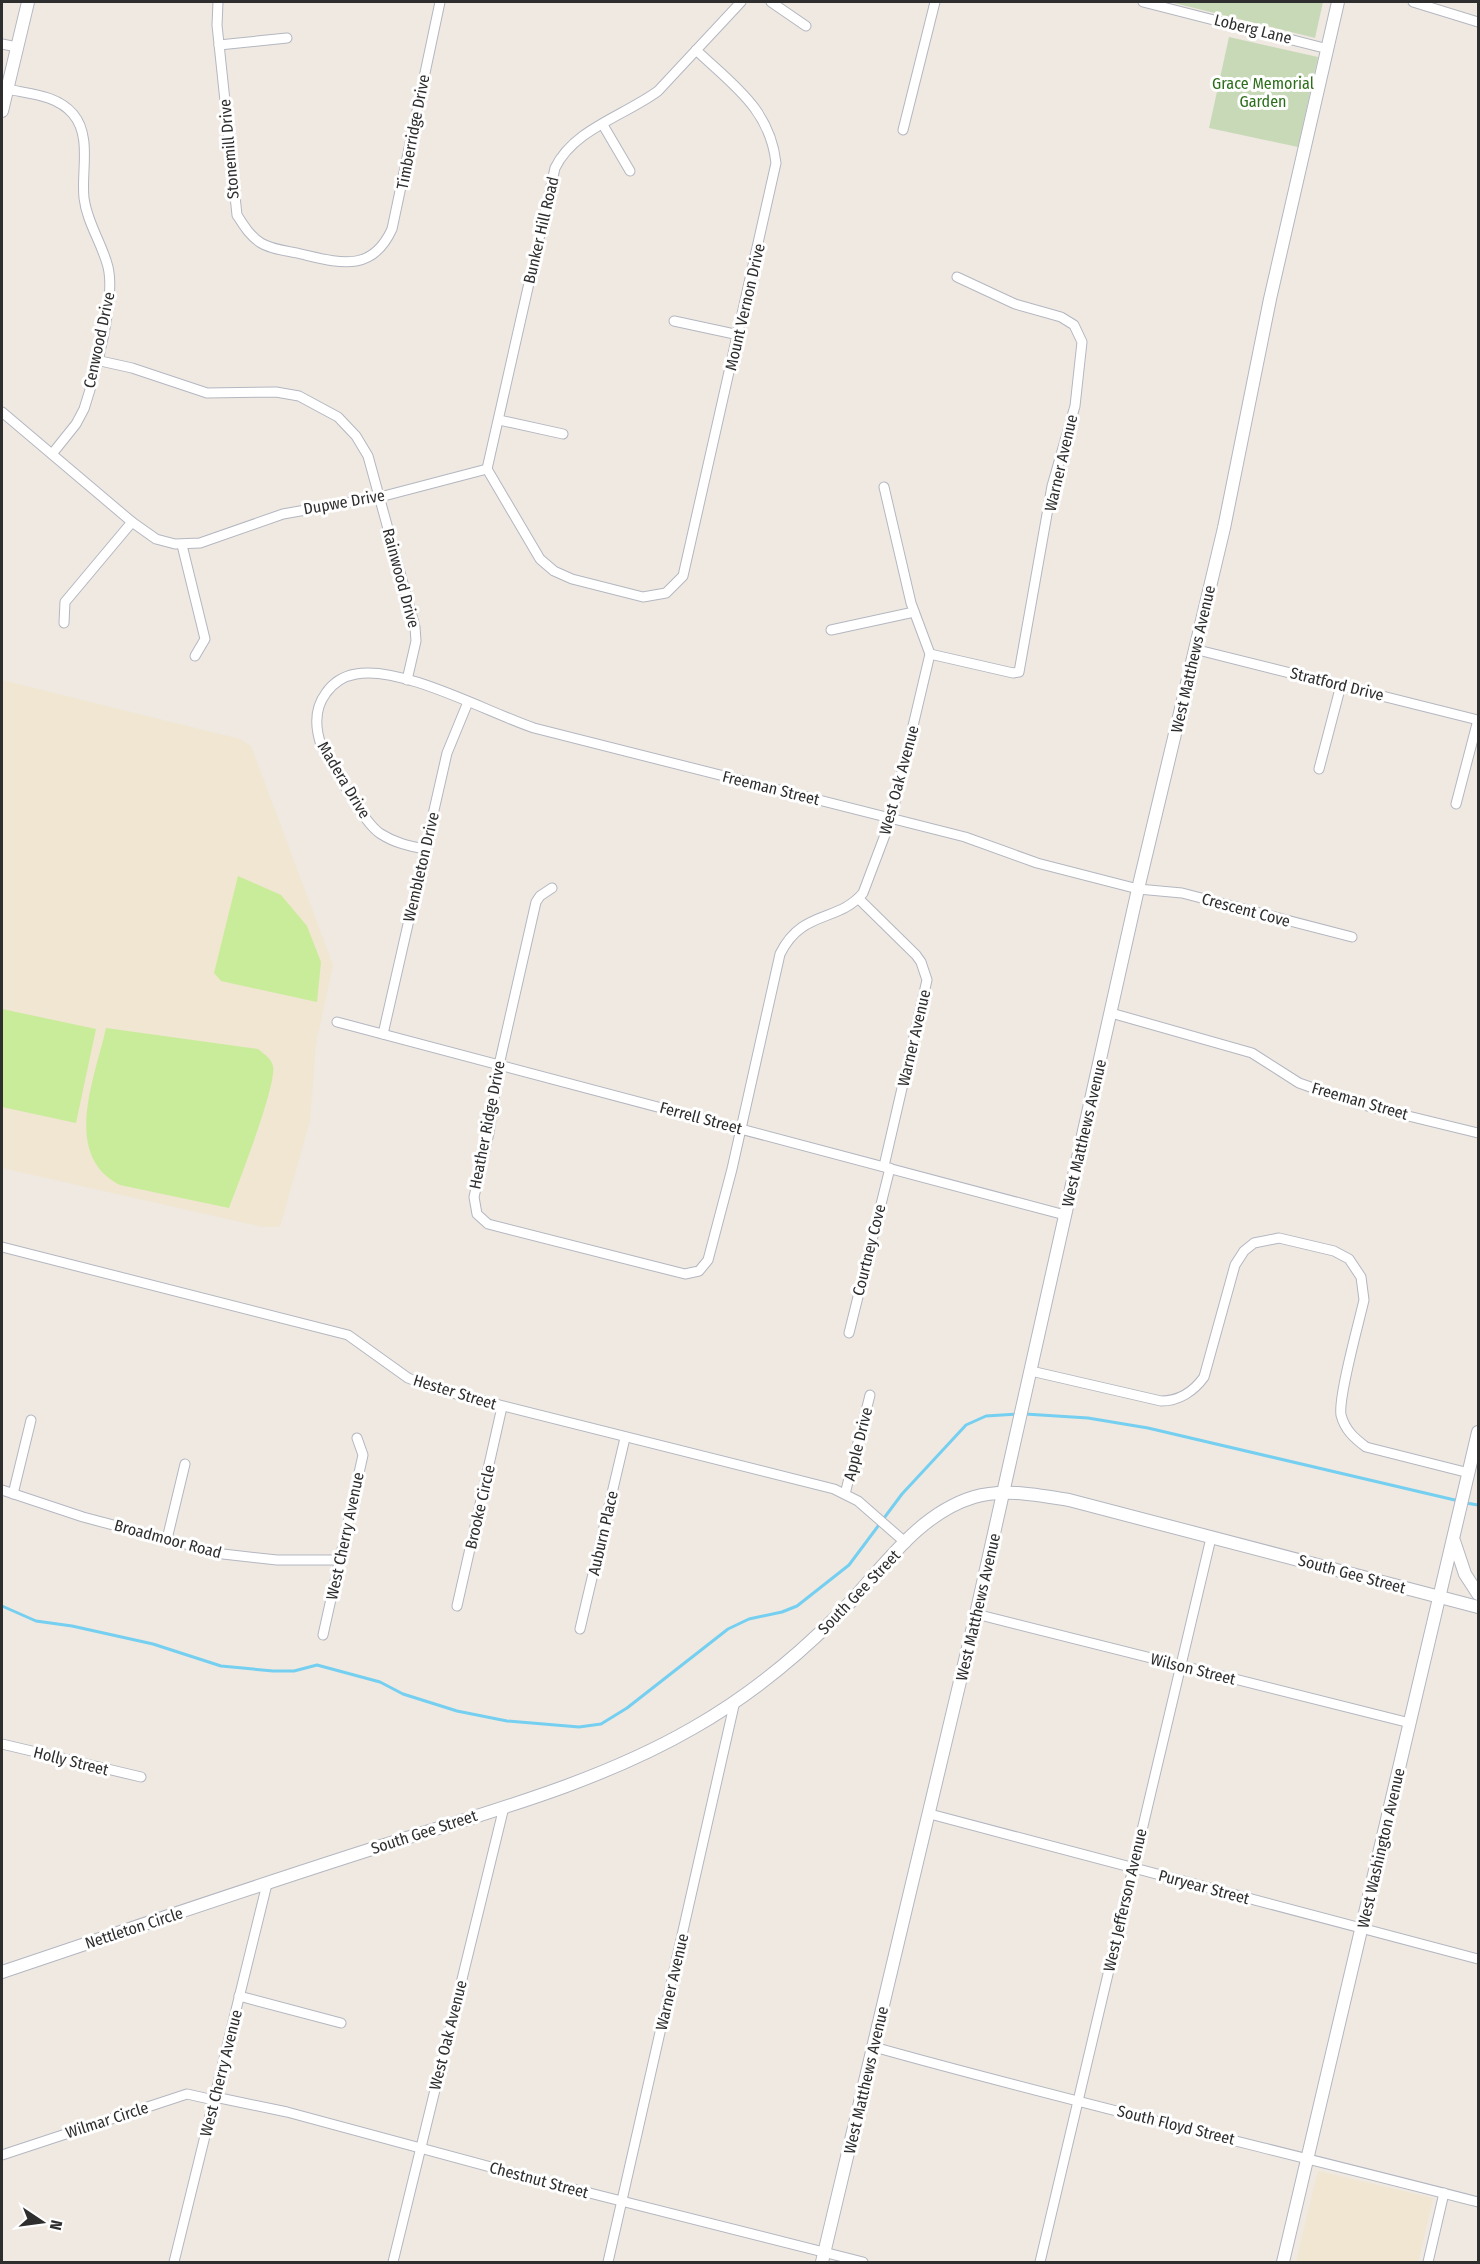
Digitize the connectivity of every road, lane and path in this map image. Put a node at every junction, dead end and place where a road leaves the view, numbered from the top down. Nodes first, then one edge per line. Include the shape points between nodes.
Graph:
1 (28, 2) edge
2 (218, 2) edge
3 (440, 2) edge
4 (741, 2) edge
5 (771, 2) edge
6 (935, 2) edge
7 (1143, 2) edge
8 (1338, 2) edge
9 (1413, 2) edge
10 (1479, 22) edge
11 (806, 26) dead end
12 (286, 38) dead end
13 (2, 44) edge
14 (219, 45) junction
15 (17, 47) junction
16 (1328, 49) junction
17 (696, 50) junction
18 (7, 89) junction
19 (2, 111) edge
20 (603, 125) junction
21 (903, 130) dead end
22 (630, 171) dead end
23 (372, 255) joint
24 (957, 277) dead end
25 (674, 321) dead end
26 (739, 335) junction
27 (96, 360) junction
28 (2, 412) edge
29 (498, 420) junction
30 (563, 434) dead end
31 (52, 454) junction
32 (487, 469) junction
33 (884, 487) dead end
34 (380, 497) junction
35 (132, 522) junction
36 (182, 545) junction
37 (914, 612) junction
38 (64, 623) dead end
39 (831, 630) dead end
40 (1194, 649) junction
41 (930, 654) junction
42 (195, 656) dead end
43 (406, 680) junction
44 (1341, 685) junction
45 (468, 702) junction
46 (1478, 720) edge
47 (1319, 769) dead end
48 (1456, 804) dead end
49 (891, 819) junction
50 (425, 849) junction
51 (552, 888) dead end
52 (1138, 889) junction
53 (859, 899) junction
54 (1352, 937) dead end
55 (1111, 1013) junction
56 (337, 1022) dead end
57 (382, 1034) junction
58 (499, 1065) junction
59 (739, 1128) junction
60 (1479, 1133) edge
61 (887, 1167) junction
62 (1065, 1215) junction
63 (2, 1247) edge
64 (849, 1333) dead end
65 (1031, 1371) junction
66 (870, 1395) dead end
67 (502, 1407) junction
68 (31, 1420) dead end
69 (1479, 1432) edge
70 (626, 1437) junction
71 (357, 1438) dead end
72 (185, 1464) dead end
73 (1468, 1477) junction
74 (2, 1490) edge
75 (1004, 1493) junction
76 (13, 1494) junction
77 (845, 1494) junction
78 (1211, 1538) junction
79 (167, 1539) junction
80 (1454, 1541) junction
81 (906, 1543) junction
82 (339, 1560) junction
83 (1479, 1594) edge
84 (1440, 1597) junction
85 (458, 1606) dead end
86 (1479, 1607) edge
87 (976, 1614) junction
88 (580, 1629) dead end
89 (323, 1635) dead end
90 (1180, 1665) junction
91 (735, 1701) junction
92 (1410, 1723) junction
93 (2, 1744) edge
94 (141, 1777) dead end
95 (504, 1807) junction
96 (930, 1814) junction
97 (1132, 1868) junction
98 (267, 1884) junction
99 (1362, 1929) junction
100 (1479, 1959) edge
101 (2, 1972) edge
102 (239, 1996) junction
103 (340, 2023) dead end
104 (874, 2047) junction
105 (214, 2098) junction
106 (1079, 2102) junction
107 (421, 2148) junction
108 (2, 2155) edge
109 (1308, 2157) junction
110 (1444, 2193) junction
111 (1478, 2199) edge
112 (622, 2201) junction
113 (824, 2257) edge
114 (174, 2262) edge
115 (393, 2262) edge
116 (608, 2262) edge
117 (863, 2262) edge
118 (1040, 2262) edge
119 (1283, 2262) edge
120 (1428, 2262) edge

1 - 15 street
2 - 14 street, Stonemill Drive
3 - 23 street, Timberridge Drive via 392,229 382,247
4 - 17 street, Bunker Hill Road
5 - 11 street
6 - 21 street
7 - 16 street, Loberg Lane
8 - 16 street, West Matthews Avenue
9 - 10 street
12 - 14 street
13 - 15 street
14 - 23 street, Stonemill Drive via 234,205 242,225 267,246 312,257 350,263
15 - 18 street
16 - 40 street, West Matthews Avenue via 1269,299 1224,528
17 - 20 street, Bunker Hill Road via 657,91
17 - 26 street, Mount Vernon Drive via 753,103 774,144 774,178
18 - 19 street
18 - 27 street, Cenwood Drive via 59,102 72,113 82,130 86,206 106,260 111,288
20 - 22 street
20 - 29 street, Bunker Hill Road via 571,144 555,168
24 - 41 street, Warner Avenue via 1016,304 1061,317 1074,325 1082,342 1074,405 1052,486 1019,672
25 - 26 street
26 - 32 street, Mount Vernon Drive via 686,568 674,587 658,596 643,597 554,571 540,559
27 - 31 street, Cenwood Drive via 84,409
27 - 34 street, Rainwood Drive via 207,393 276,392 313,401 332,412 356,436 368,456
28 - 31 street, Dupwe Drive
29 - 30 street
29 - 32 street, Bunker Hill Road
31 - 35 street, Dupwe Drive
32 - 34 street, Dupwe Drive
33 - 37 street
34 - 36 street, Dupwe Drive via 283,514 200,543
34 - 43 street, Rainwood Drive via 415,627 416,641
35 - 36 street, Dupwe Drive via 156,539
35 - 38 street via 65,602
36 - 42 street via 205,639
37 - 39 street
37 - 41 street
40 - 44 street, Stratford Drive
40 - 52 street, West Matthews Avenue
41 - 49 street, West Oak Avenue
43 - 45 street, Freeman Street
43 - 50 street, Madera Drive via 357,673 334,684 319,704 316,732 378,833 395,842
44 - 46 street, Stratford Drive
44 - 47 street
45 - 49 street, Freeman Street via 534,728
45 - 50 street, Wembleton Drive via 447,753
46 - 48 street
49 - 52 street, Freeman Street
49 - 53 street, West Oak Avenue
50 - 57 street, Wembleton Drive
51 - 58 street, Heather Ridge Drive via 536,902
52 - 54 street, Crescent Cove via 1182,893
52 - 55 street, West Matthews Avenue
53 - 59 street via 808,922 786,943 776,970
53 - 61 street, Warner Avenue via 916,955 927,980
55 - 60 street, Freeman Street via 1252,1053 1299,1083 1349,1101
55 - 62 street, West Matthews Avenue
56 - 57 street, Ferrell Street
57 - 58 street, Ferrell Street
58 - 59 street, Ferrell Street
58 - 59 street, Heather Ridge Drive via 474,1197 474,1207 485,1222 685,1274 699,1272 708,1260
59 - 61 street, Ferrell Street
61 - 62 street, Ferrell Street
61 - 64 street, Courtney Cove
62 - 65 street, West Matthews Avenue
63 - 67 street, Hester Street via 348,1335 408,1378
65 - 73 street via 1161,1401 1179,1398 1196,1388 1204,1377 1235,1265 1247,1248 1279,1238 1334,1251 1352,1262 1364,1287 1341,1405 1345,1426 1366,1447
65 - 75 street, West Matthews Avenue
66 - 77 street, Apple Drive
67 - 70 street, Hester Street
67 - 85 street, Brooke Circle
68 - 76 street
69 - 73 street, West Washington Avenue
70 - 77 street, Hester Street
70 - 88 street, Auburn Place
71 - 82 street, West Cherry Avenue via 363,1455
72 - 79 street
73 - 80 street, West Washington Avenue
74 - 76 street, Broadmoor Road
75 - 78 street, South Gee Street via 1069,1500
75 - 81 street, South Gee Street via 975,1497 944,1509
75 - 87 street, West Matthews Avenue
76 - 79 street, Broadmoor Road
77 - 81 street, Hester Street
78 - 84 street, South Gee Street
78 - 90 street, West Jefferson Avenue
79 - 82 street, Broadmoor Road via 236,1556
80 - 83 street via 1465,1574
80 - 84 street, West Washington Avenue
81 - 91 street, South Gee Street via 836,1618
82 - 89 street, West Cherry Avenue
84 - 86 street, South Gee Street
84 - 92 street, West Washington Avenue
87 - 90 street, Wilson Street
87 - 96 street, West Matthews Avenue
90 - 92 street, Wilson Street
90 - 97 street, West Jefferson Avenue
91 - 95 street, South Gee Street via 693,1728 615,1767
91 - 112 street, Warner Avenue
92 - 99 street, West Washington Avenue
93 - 94 street, Holly Street
95 - 98 street, South Gee Street
95 - 107 street, West Oak Avenue
96 - 97 street, Puryear Street
96 - 104 street, West Matthews Avenue
97 - 99 street, Puryear Street
97 - 106 street, West Jefferson Avenue
98 - 101 street, Nettleton Circle
98 - 102 street, West Cherry Avenue
99 - 100 street, Puryear Street
99 - 109 street, West Washington Avenue
102 - 103 street
102 - 105 street, West Cherry Avenue
104 - 106 street, South Floyd Street
104 - 113 street, West Matthews Avenue
105 - 107 street, Chestnut Street via 287,2112
105 - 108 street, Wilmar Circle via 187,2094
105 - 114 street, West Cherry Avenue
106 - 109 street, South Floyd Street
106 - 118 street, West Jefferson Avenue
107 - 112 street, Chestnut Street
107 - 115 street, West Oak Avenue
109 - 110 street, South Floyd Street
109 - 119 street, West Washington Avenue
110 - 111 street, South Floyd Street
110 - 120 street
112 - 113 street, Chestnut Street
112 - 116 street, Warner Avenue
113 - 117 street, Chestnut Street

